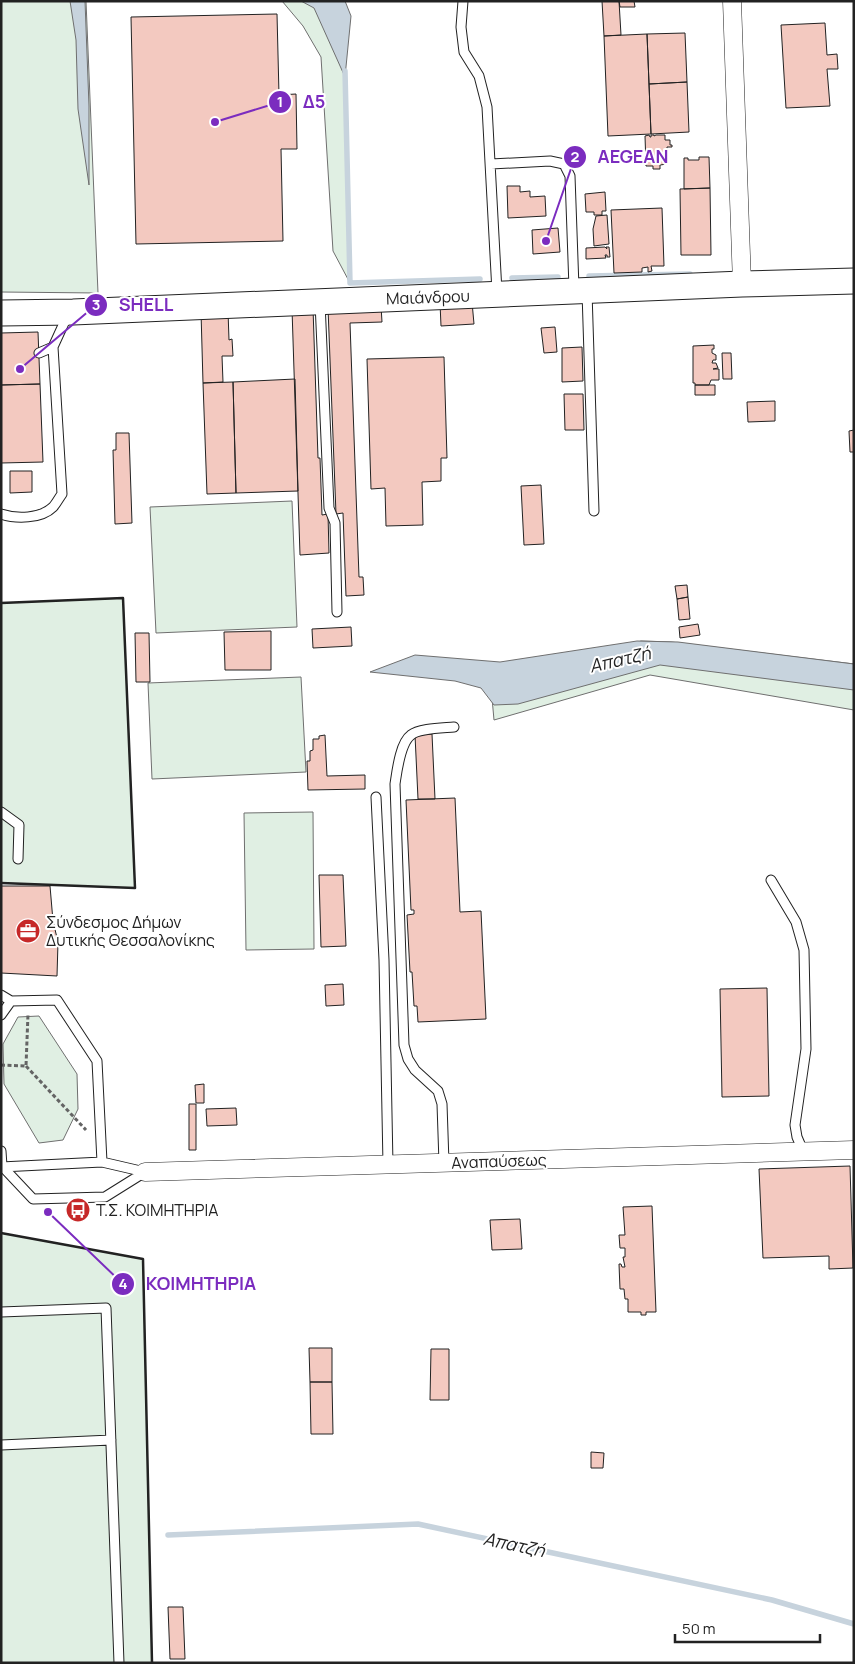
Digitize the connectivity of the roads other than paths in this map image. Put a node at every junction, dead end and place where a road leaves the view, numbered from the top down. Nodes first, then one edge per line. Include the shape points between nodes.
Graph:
1 (464, 1) edge
2 (732, 1) edge
3 (491, 164) junction
4 (854, 281) edge
5 (742, 284) junction
6 (581, 291) junction
7 (497, 294) junction
8 (320, 302) junction
9 (73, 312) junction
10 (1, 313) edge
11 (53, 347) junction
12 (39, 353) dead end
13 (594, 511) dead end
14 (1, 514) edge
15 (337, 612) dead end
16 (454, 727) dead end
17 (376, 797) dead end
18 (1, 812) edge
19 (18, 859) dead end
20 (771, 880) dead end
21 (1, 995) edge
22 (11, 1001) junction
23 (1, 1016) edge
24 (854, 1150) edge
25 (1, 1151) edge
26 (802, 1151) junction
27 (102, 1162) junction
28 (444, 1163) junction
29 (388, 1165) junction
30 (2, 1166) edge
31 (145, 1172) junction
32 (1, 1312) edge
33 (111, 1440) junction
34 (1, 1445) edge
35 (119, 1663) edge

1 - 3 lane via 461,27 464,52 479,76 487,106
2 - 5 street
3 - 6 lane via 550,161 564,164 570,176
3 - 7 lane
4 - 5 main road, Μαιάνδρου
5 - 6 main road, Μαιάνδρου
6 - 7 main road, Μαιάνδρου
6 - 13 lane
7 - 8 main road, Μαιάνδρου
8 - 9 main road, Μαιάνδρου
8 - 15 lane via 329,508 335,524
9 - 10 main road, Μαιάνδρου
9 - 11 lane
11 - 12 lane
11 - 14 lane via 62,494 52,508 42,513 20,517
16 - 28 lane via 424,730 411,735 403,748 395,784 404,1045 415,1070 438,1091 442,1104
17 - 29 lane via 384,960
18 - 19 lane via 19,825
20 - 26 lane via 796,922 804,950 806,1049 795,1125
21 - 22 lane
22 - 23 lane
22 - 27 lane via 57,1000 97,1061
24 - 26 street, Αναπαύσεως
25 - 30 lane
26 - 28 street, Αναπαύσεως
27 - 30 lane
27 - 31 lane
28 - 29 street, Αναπαύσεως
29 - 31 street, Αναπαύσεως
30 - 31 lane via 33,1199 105,1197
32 - 33 lane via 106,1308
33 - 34 lane
33 - 35 lane

